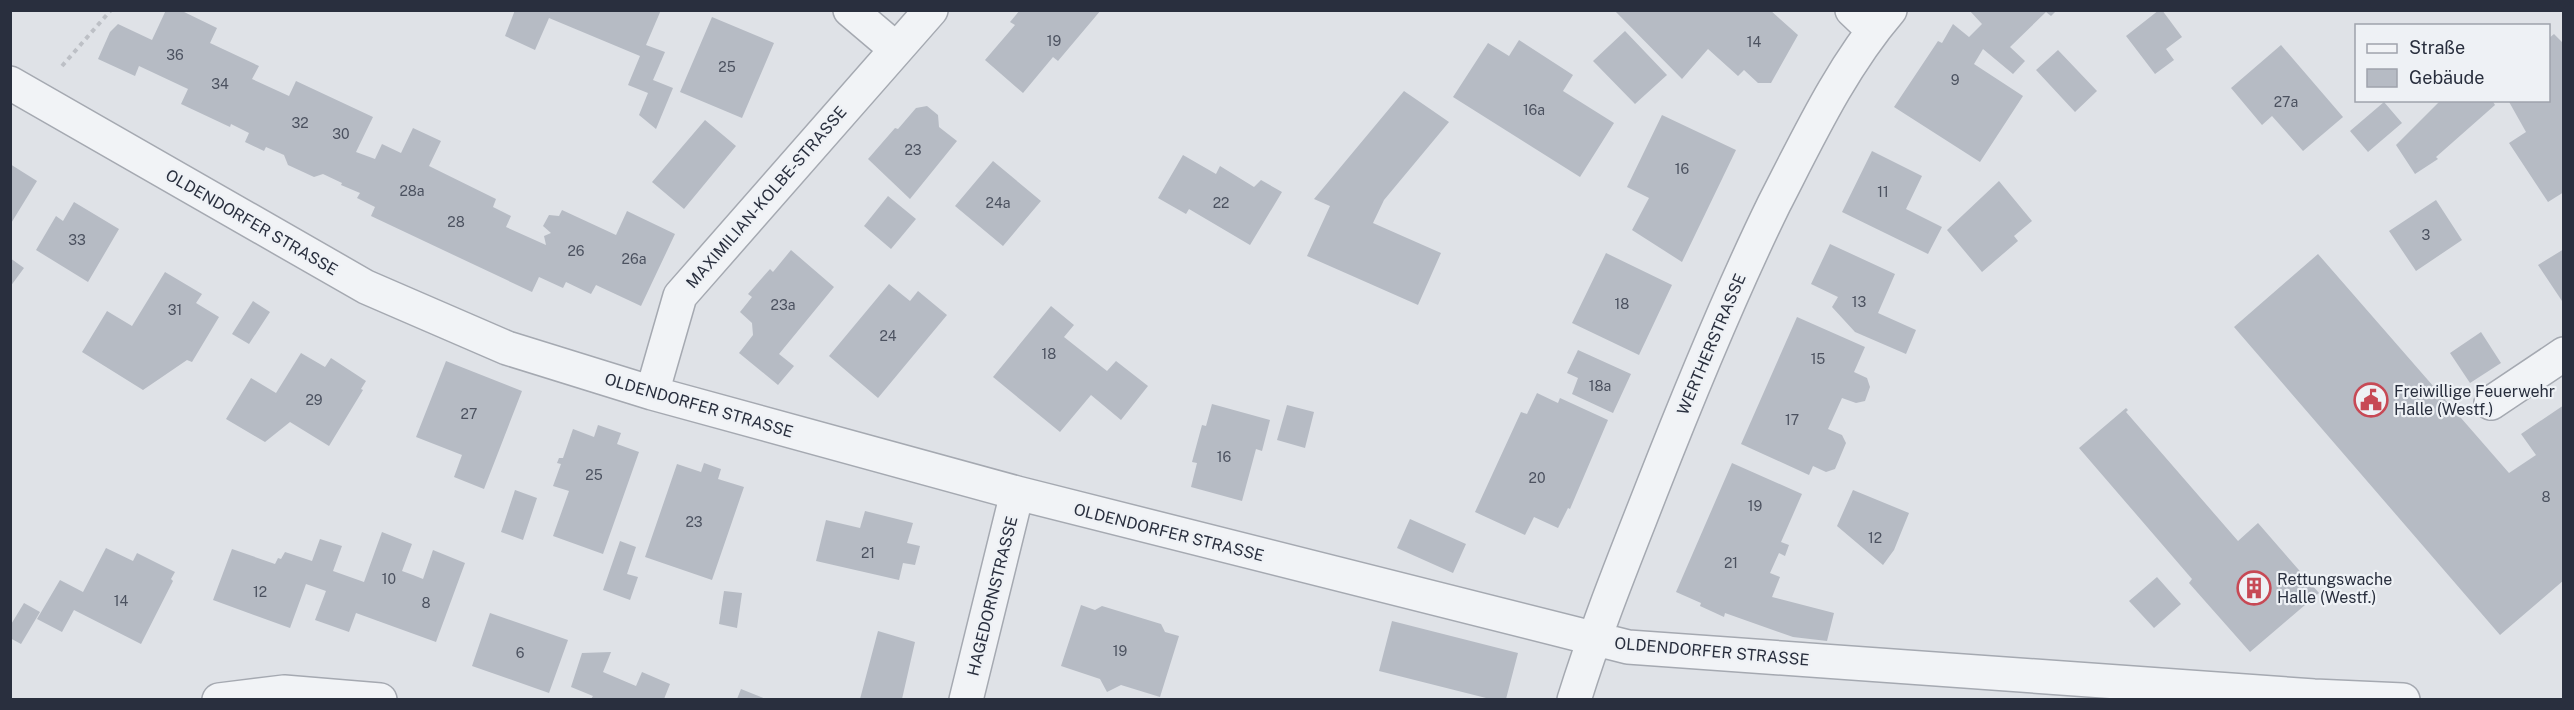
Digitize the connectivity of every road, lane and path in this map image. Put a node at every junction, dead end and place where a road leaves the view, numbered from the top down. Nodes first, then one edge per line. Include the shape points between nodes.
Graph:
1 (111, 10) edge
2 (850, 10) edge
3 (931, 10) edge
4 (1872, 17) edge
5 (896, 49) junction
6 (23, 91) edge
7 (2564, 354) edge
8 (652, 393) junction
9 (2491, 403) dead end
10 (1017, 494) junction
11 (1593, 639) junction
12 (219, 699) edge
13 (380, 699) edge
14 (966, 699) edge
15 (1574, 699) edge
16 (2403, 699) edge

1 - 6 path
2 - 5 street
3 - 5 street, MAXIMILIAN-KOLBE-STRASSE
4 - 11 street, WERTHERSTRASSE via 1750,252 1698,369
5 - 8 street, MAXIMILIAN-KOLBE-STRASSE via 680,296
6 - 8 street, OLDENDORFER STRASSE via 366,287 507,348
7 - 9 street
8 - 10 street, OLDENDORFER STRASSE
10 - 11 street, OLDENDORFER STRASSE
10 - 14 street, HAGEDORNSTRASSE
11 - 15 street, WERTHERSTRASSE
11 - 16 street, OLDENDORFER STRASSE via 1652,649
12 - 13 street via 284,693

